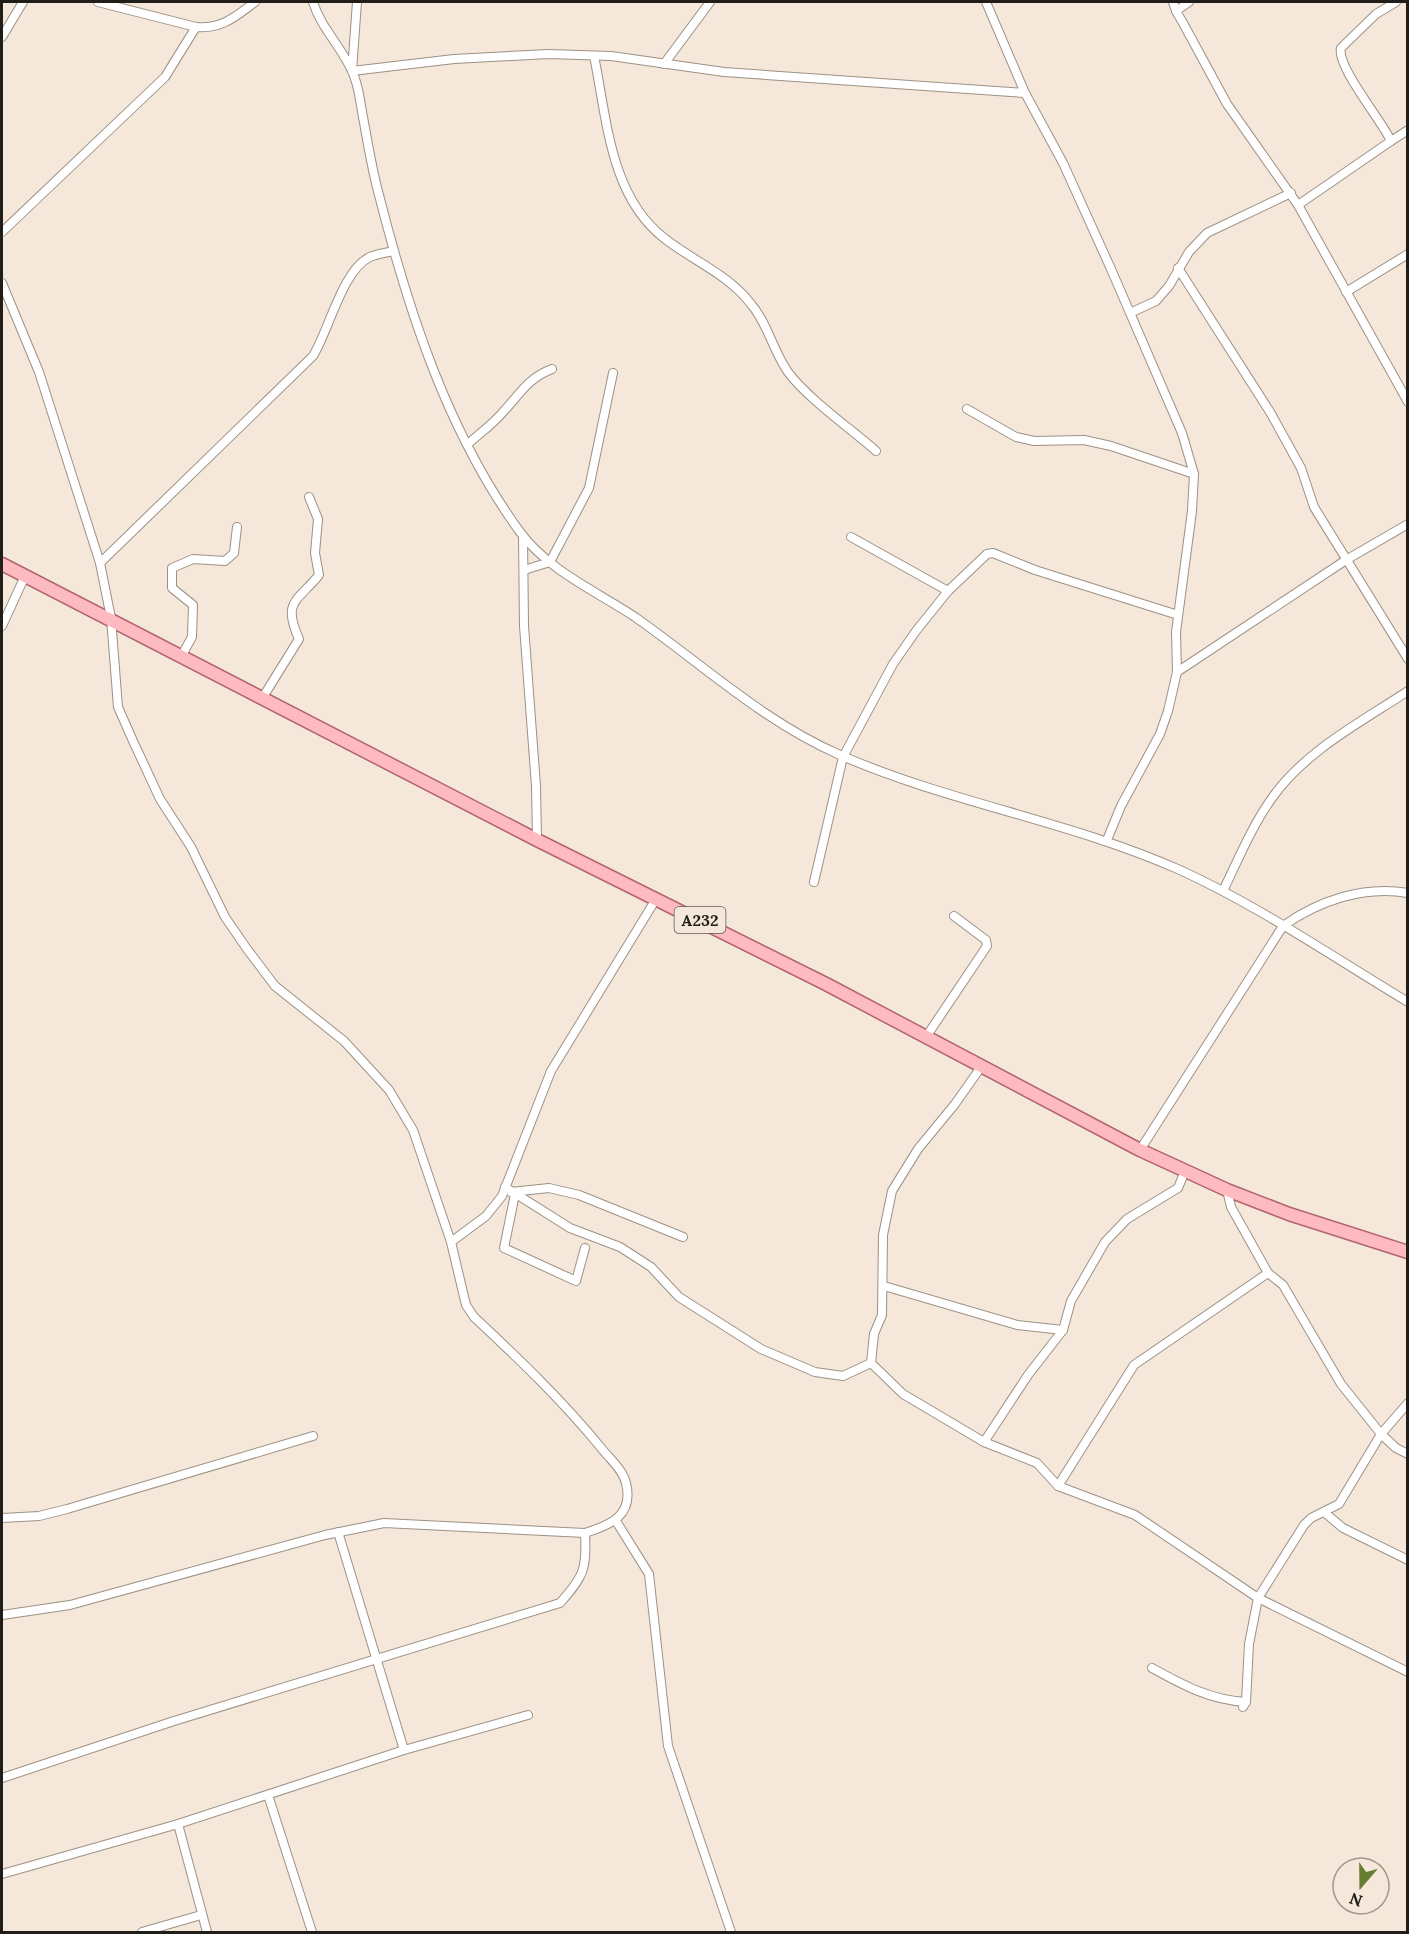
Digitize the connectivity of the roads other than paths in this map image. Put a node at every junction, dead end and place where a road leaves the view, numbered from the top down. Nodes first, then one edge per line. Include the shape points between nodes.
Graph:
1 (23, 2) edge
2 (98, 2) edge
3 (255, 2) edge
4 (313, 2) edge
5 (357, 2) edge
6 (710, 2) edge
7 (986, 2) edge
8 (1173, 2) edge
9 (1189, 2) edge
10 (1396, 2) edge
11 (1176, 11) junction
12 (196, 27) junction
13 (2, 37) edge
14 (594, 56) junction
15 (664, 64) junction
16 (352, 70) junction
17 (1024, 93) junction
18 (1407, 130) edge
19 (1391, 141) junction
20 (1291, 193) junction
21 (1298, 205) junction
22 (2, 232) edge
23 (393, 251) junction
24 (1407, 255) edge
25 (1178, 268) junction
26 (2, 283) edge
27 (1346, 292) junction
28 (1130, 313) junction
29 (552, 369) dead end
30 (613, 373) dead end
31 (1407, 400) edge
32 (966, 409) dead end
33 (468, 444) junction
34 (876, 451) dead end
35 (1194, 474) junction
36 (309, 497) dead end
37 (1407, 524) edge
38 (237, 527) dead end
39 (523, 536) junction
40 (851, 537) dead end
41 (1346, 560) junction
42 (550, 562) junction
43 (100, 563) junction
44 (2, 564) edge
45 (524, 570) junction
46 (25, 576) junction
47 (948, 591) junction
48 (1178, 615) junction
49 (111, 618) junction
50 (2, 626) edge
51 (182, 655) junction
52 (1407, 659) edge
53 (1177, 672) junction
54 (1407, 691) edge
55 (263, 697) junction
56 (843, 757) junction
57 (537, 840) junction
58 (1107, 840) junction
59 (814, 882) dead end
60 (1223, 891) junction
61 (1407, 893) edge
62 (657, 899) junction
63 (954, 916) dead end
64 (1283, 926) junction
65 (1407, 1002) edge
66 (926, 1037) junction
67 (981, 1067) junction
68 (1140, 1150) junction
69 (1185, 1171) junction
70 (1227, 1190) junction
71 (510, 1191) junction
72 (683, 1237) dead end
73 (451, 1242) junction
74 (585, 1248) dead end
75 (1407, 1252) edge
76 (1268, 1274) junction
77 (884, 1286) junction
78 (1063, 1330) junction
79 (871, 1363) junction
80 (1407, 1403) edge
81 (1381, 1434) junction
82 (312, 1436) dead end
83 (984, 1442) junction
84 (1407, 1454) edge
85 (1058, 1486) junction
86 (1324, 1512) junction
87 (2, 1518) edge
88 (616, 1521) junction
89 (338, 1532) junction
90 (585, 1533) junction
91 (1407, 1560) edge
92 (1258, 1598) junction
93 (2, 1615) edge
94 (375, 1660) junction
95 (1152, 1668) dead end
96 (1407, 1672) edge
97 (528, 1715) dead end
98 (404, 1750) junction
99 (2, 1779) edge
100 (268, 1796) junction
101 (178, 1824) junction
102 (2, 1874) edge
103 (201, 1915) junction
104 (142, 1932) edge
105 (207, 1932) edge
106 (312, 1932) edge
107 (731, 1932) edge

1 - 13 street
2 - 12 street
3 - 12 street via 228,23 213,28
4 - 16 street via 324,28
5 - 16 street
6 - 15 street
7 - 17 street
8 - 11 street
9 - 11 street
10 - 19 street via 1376,14 1340,53 1345,68
11 - 20 street via 1227,104
12 - 22 street via 165,76
14 - 15 street
14 - 16 street via 454,59
14 - 34 street via 622,184 642,218 664,239 726,278 751,303 788,371
15 - 17 street via 724,72
16 - 23 street
17 - 28 street via 1063,163
18 - 19 street
19 - 21 street
20 - 21 street
20 - 25 street via 1207,233
21 - 27 street
23 - 33 street via 420,338
23 - 43 street via 360,264 350,276 313,356
24 - 27 street
25 - 28 street via 1156,301
25 - 41 street via 1270,412 1301,468 1314,507
26 - 43 street via 39,372
27 - 31 street
28 - 35 street via 1182,433
29 - 33 street via 524,385 504,411
30 - 42 street via 589,489
32 - 35 street via 1016,438 1084,440
33 - 39 street
35 - 48 street
36 - 55 street via 318,519 315,554 319,575 294,600 290,618 299,639
37 - 41 street
38 - 51 street via 234,553 225,561 194,560 172,568 172,588 193,605 192,637
39 - 42 street
39 - 45 street
40 - 47 street
41 - 52 street
41 - 53 street
42 - 45 street
42 - 56 street via 633,616 782,725
43 - 49 street
44 - 46 main road, A232
45 - 57 street via 523,617
46 - 49 main road, A232
46 - 50 street
47 - 48 street via 981,559 993,553
47 - 56 street via 893,664
48 - 53 street
49 - 51 main road, A232
49 - 73 street via 118,707 160,799 191,847 225,917 275,986 344,1041 389,1089 413,1130
51 - 55 main road, A232
53 - 58 street via 1160,734
54 - 60 street via 1326,745 1289,777 1271,798
55 - 57 main road, A232
56 - 58 street via 944,792
56 - 59 street
57 - 62 main road, A232
58 - 60 street
60 - 64 street
61 - 64 street via 1332,898
62 - 66 main road, A232
62 - 71 street via 551,1071
63 - 66 street via 986,940 987,946
64 - 65 street
64 - 68 street
66 - 67 main road, A232
67 - 68 main road, A232
67 - 77 street via 918,1149 892,1191 883,1235
68 - 69 main road, A232
69 - 70 main road, A232
69 - 78 street via 1178,1188 1127,1219 1105,1242 1071,1301
70 - 75 main road, A232 via 1327,1228
70 - 76 street via 1231,1207
71 - 72 street via 549,1188 579,1195
71 - 73 street via 486,1216
71 - 74 street via 504,1248 576,1281
71 - 79 street via 570,1228 620,1247 651,1267 679,1297 761,1349 814,1371 843,1376
73 - 88 street via 466,1305 474,1317 572,1411 618,1468 626,1482 626,1495
76 - 81 street via 1283,1285 1341,1384
76 - 85 street via 1134,1365
77 - 78 street via 1017,1325
77 - 79 street
78 - 83 street
79 - 83 street via 903,1394
80 - 81 street
81 - 84 street
81 - 86 street via 1340,1504
82 - 87 street via 67,1509 39,1516
83 - 85 street via 1037,1463
85 - 92 street via 1136,1515
86 - 91 street via 1342,1528
86 - 92 street via 1304,1526
88 - 90 street
88 - 107 street via 649,1574 668,1746
89 - 90 street via 394,1523
89 - 93 street via 70,1605
89 - 94 street
90 - 94 street via 584,1572 560,1603
92 - 95 street via 1249,1644 1245,1705 1192,1690
92 - 96 street
94 - 98 street
94 - 99 street
97 - 98 street
98 - 100 street
100 - 101 street
100 - 106 street
101 - 102 street
101 - 103 street
103 - 104 street
103 - 105 street

